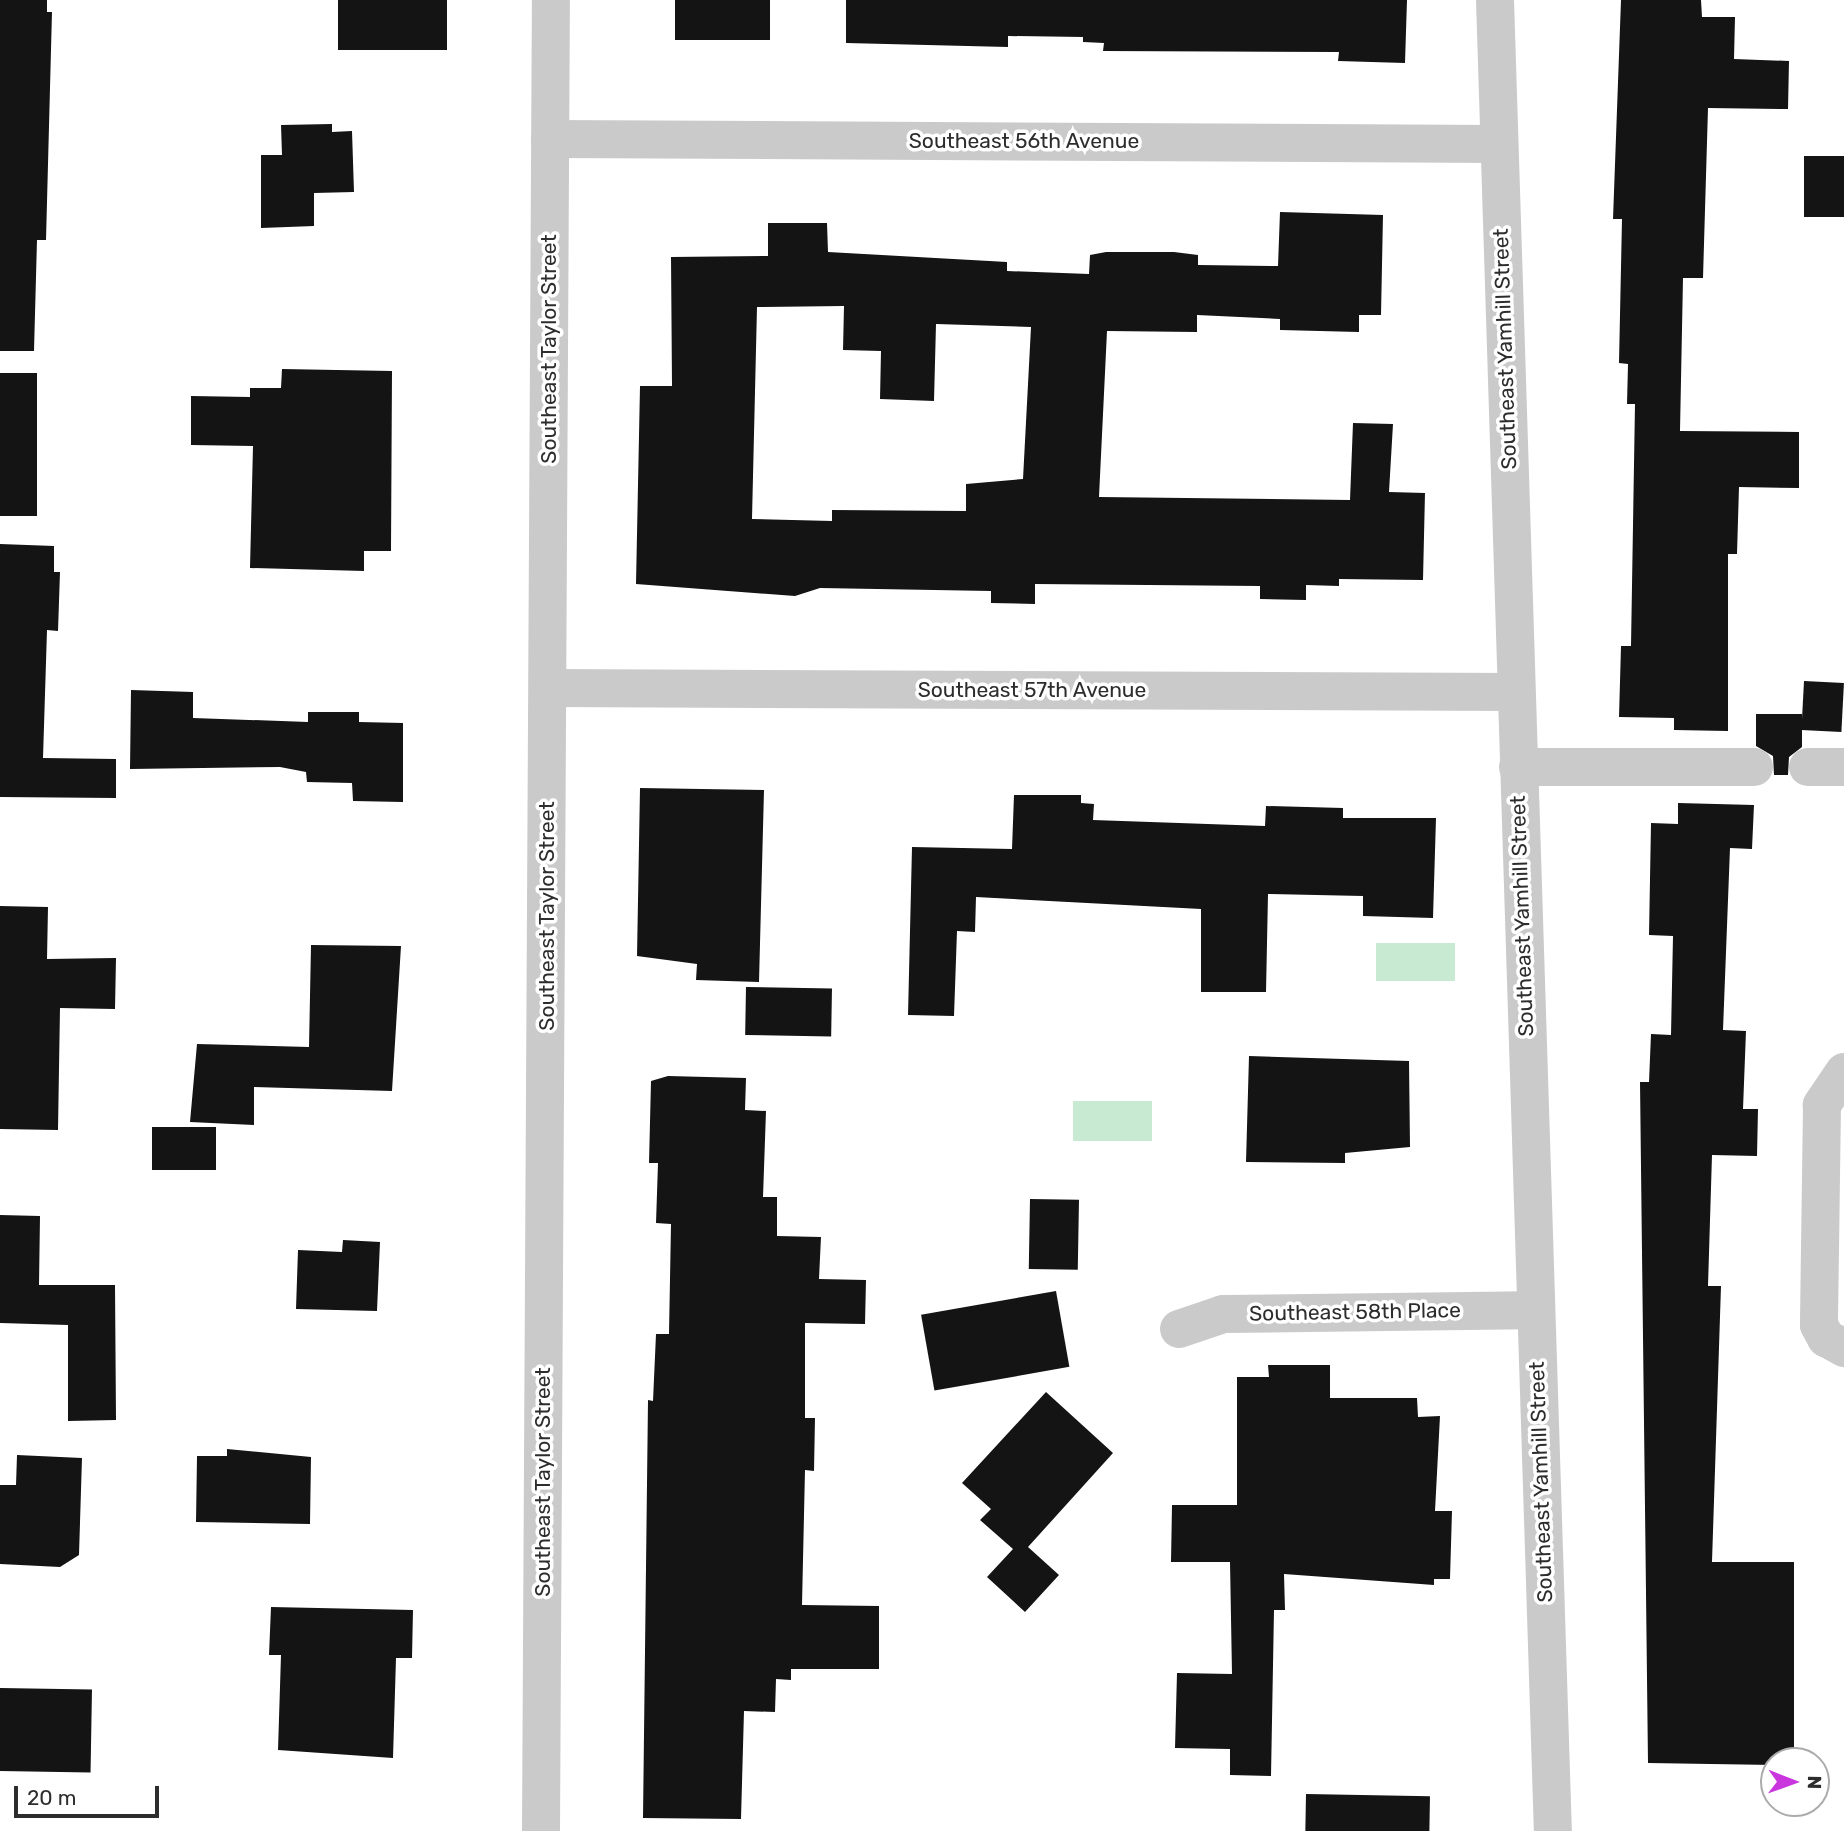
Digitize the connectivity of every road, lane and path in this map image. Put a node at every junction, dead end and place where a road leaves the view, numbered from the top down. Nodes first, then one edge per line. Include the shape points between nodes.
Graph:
1 (551, 0) edge
2 (1495, 0) edge
3 (550, 139) junction
4 (1498, 144) junction
5 (548, 688) junction
6 (1516, 692) junction
7 (1518, 767) junction
8 (1754, 767) dead end
9 (1844, 1072) edge
10 (1535, 1310) junction
11 (1179, 1329) dead end
12 (1844, 1348) edge
13 (541, 1831) edge
14 (1553, 1831) edge

1 - 3 street, Southeast Taylor Street
2 - 4 street, Southeast Yamhill Street
3 - 4 street, Southeast 56th Avenue
3 - 5 street, Southeast Taylor Street
4 - 6 street, Southeast Yamhill Street
5 - 6 street, Southeast 57th Avenue
5 - 13 street, Southeast Taylor Street
6 - 7 street, Southeast Yamhill Street
7 - 8 street
7 - 10 street, Southeast Yamhill Street
9 - 12 street via 1822,1105 1819,1325 1826,1338
10 - 11 street, Southeast 58th Place via 1223,1314
10 - 14 street, Southeast Yamhill Street

